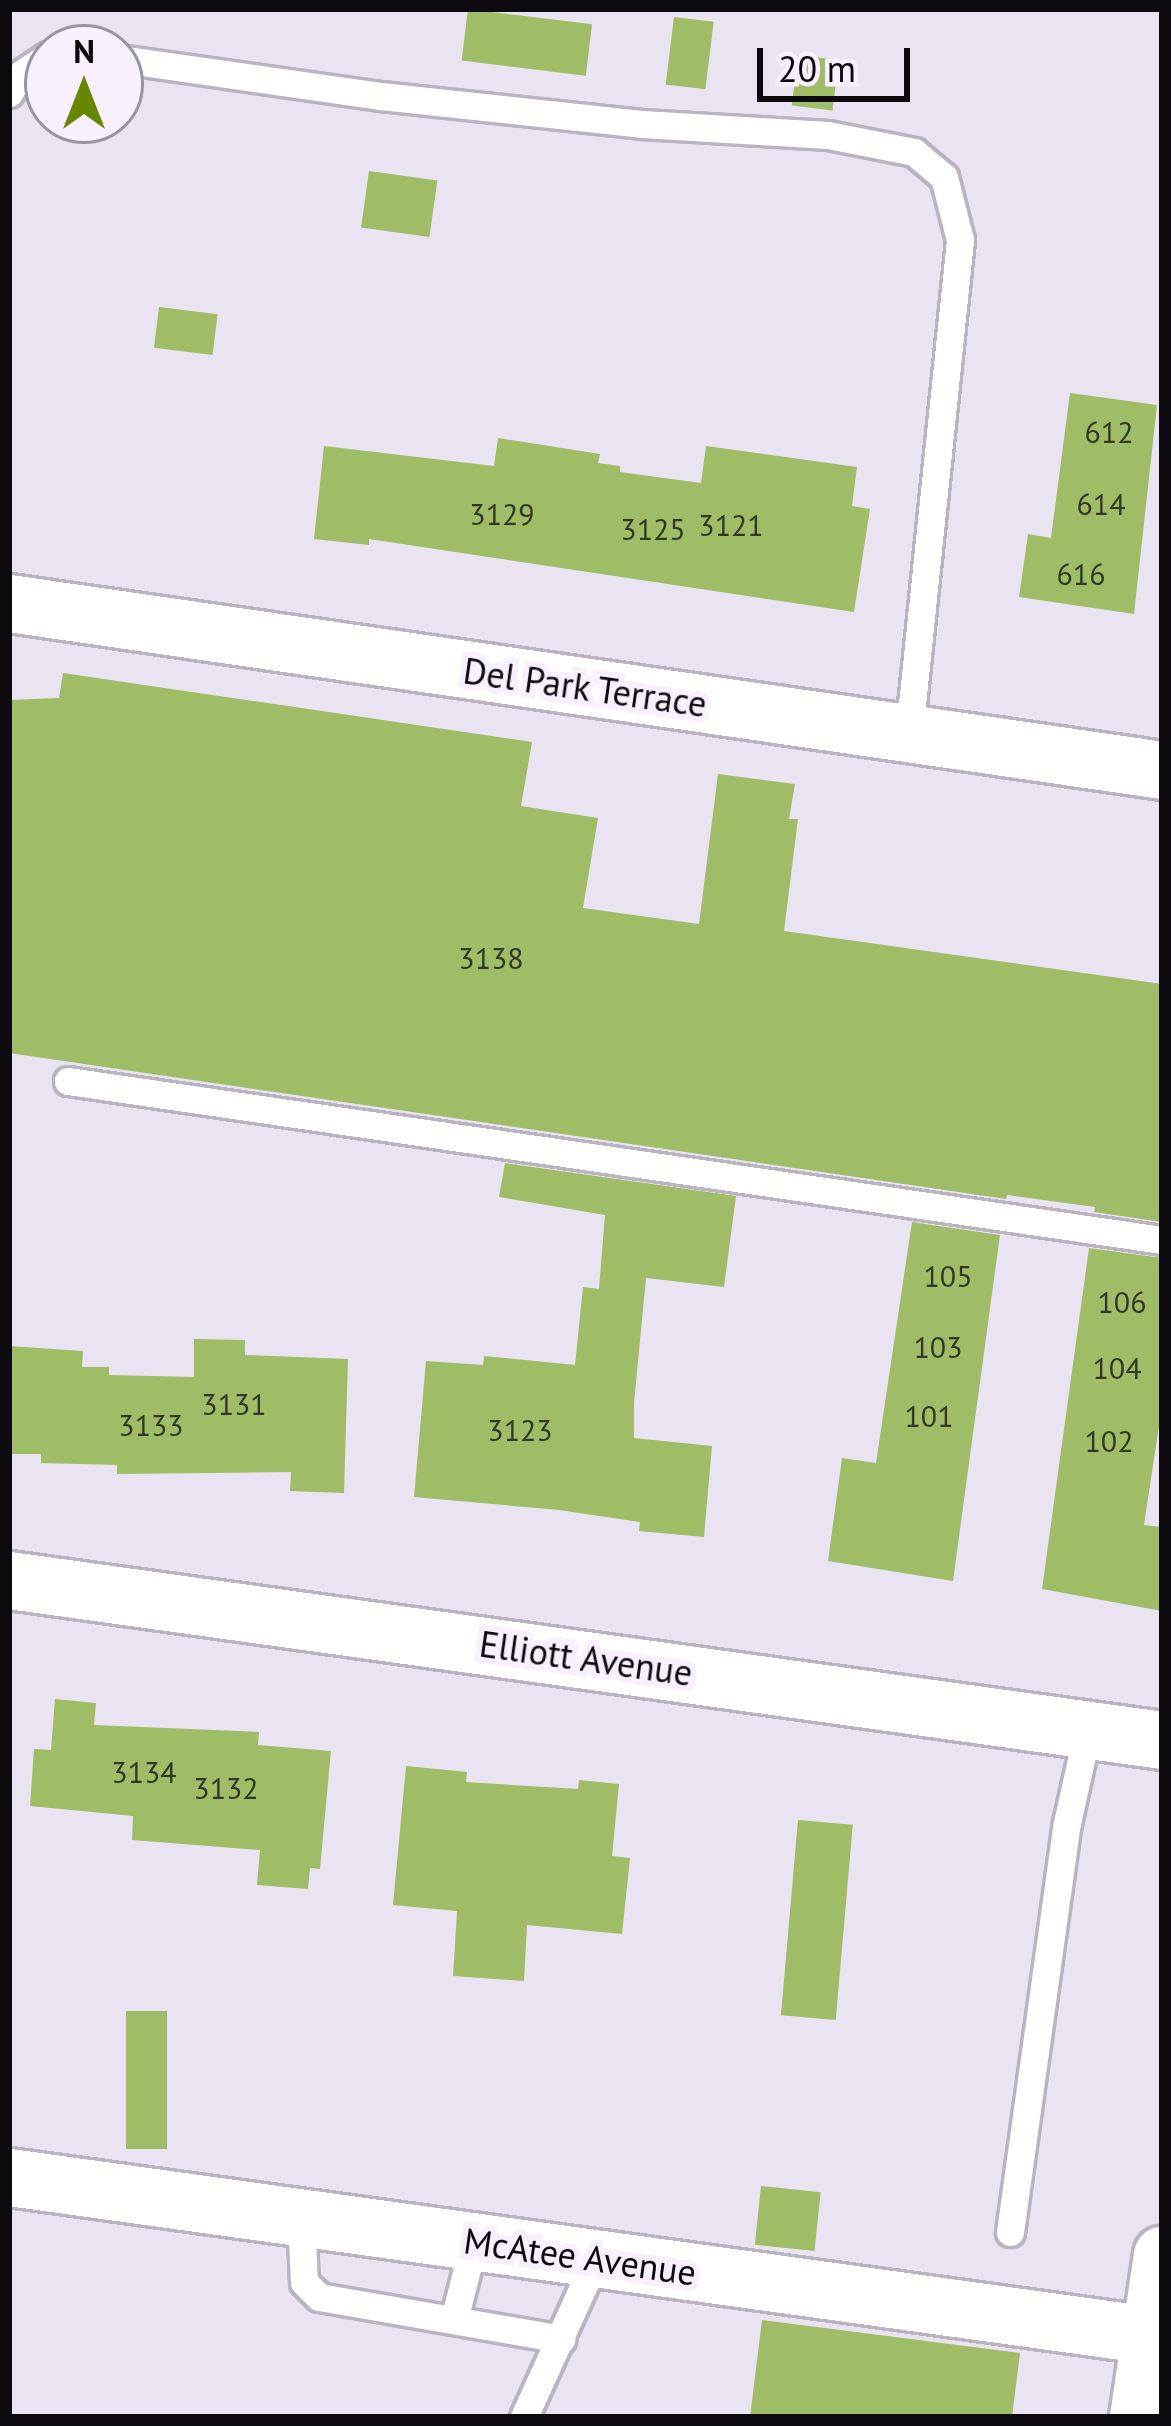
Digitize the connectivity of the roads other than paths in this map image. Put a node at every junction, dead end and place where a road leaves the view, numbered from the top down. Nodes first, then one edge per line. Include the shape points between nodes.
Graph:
1 (144, 61) edge
2 (9, 603) edge
3 (909, 734) junction
4 (1162, 770) edge
5 (68, 1081) dead end
6 (1162, 1240) edge
7 (9, 1580) edge
8 (1088, 1728) junction
9 (1162, 1740) edge
10 (9, 2177) edge
11 (301, 2218) junction
12 (1010, 2232) dead end
13 (474, 2241) junction
14 (1162, 2255) edge
15 (596, 2258) junction
16 (454, 2320) junction
17 (1151, 2335) junction
18 (561, 2339) junction
19 (524, 2417) edge
20 (1138, 2417) edge

1 - 3 lane via 381,96 828,135 914,152 944,177 960,240
2 - 3 street, Del Park Terrace
3 - 4 street, Del Park Terrace
5 - 6 lane
7 - 8 street, Elliott Avenue
8 - 9 street, Elliott Avenue
8 - 12 lane via 1067,1823
10 - 11 street, McAtee Avenue
11 - 13 street, McAtee Avenue
11 - 16 lane via 304,2282 319,2296
13 - 15 street, McAtee Avenue
13 - 16 lane
14 - 17 street
15 - 17 street, McAtee Avenue
15 - 18 lane
16 - 18 lane
17 - 20 street
18 - 19 lane

